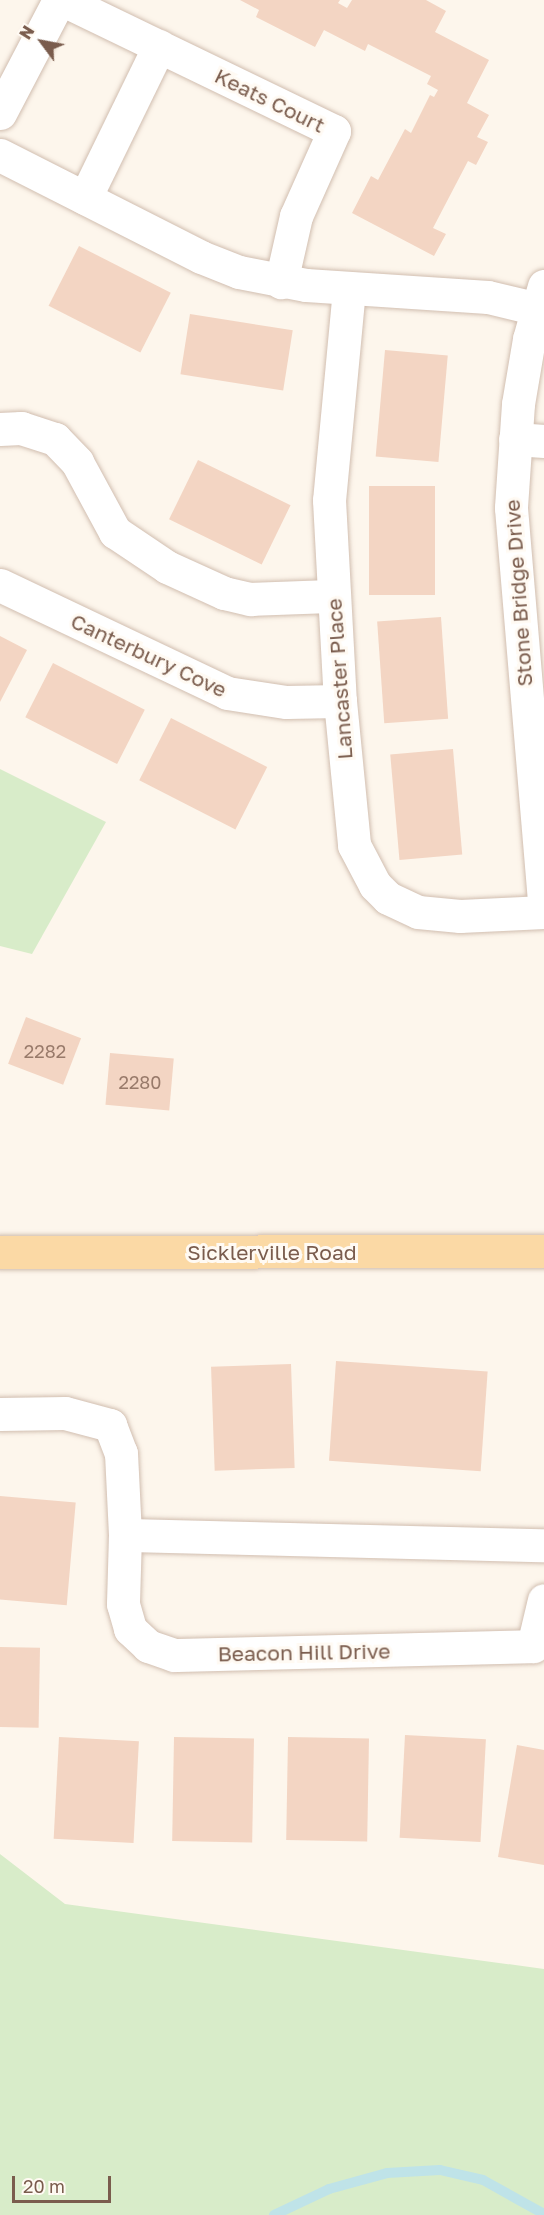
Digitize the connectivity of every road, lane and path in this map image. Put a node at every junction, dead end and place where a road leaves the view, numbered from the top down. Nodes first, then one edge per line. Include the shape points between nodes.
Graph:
1 (58, 0) edge
2 (63, 0) edge
3 (159, 46) junction
4 (0, 114) edge
5 (0, 154) edge
6 (86, 198) junction
7 (281, 282) junction
8 (349, 289) junction
9 (541, 297) edge
10 (0, 429) edge
11 (530, 440) edge
12 (0, 585) edge
13 (334, 596) junction
14 (340, 701) junction
15 (544, 903) edge
16 (544, 912) edge
17 (544, 1251) edge
18 (0, 1252) edge
19 (0, 1414) edge
20 (125, 1535) junction
21 (544, 1545) edge
22 (544, 1600) edge

1 - 4 street
2 - 3 street, Keats Court
3 - 6 street
3 - 7 street, Keats Court via 334,131 296,216
5 - 6 street
6 - 7 street via 201,257
7 - 8 street
8 - 9 street
8 - 13 street, Lancaster Place via 329,500
9 - 11 street, Stone Bridge Drive via 526,358
10 - 13 street via 21,428 55,439 77,462 115,532 167,567 224,593 250,599
11 - 15 street, Stone Bridge Drive via 512,555
12 - 14 street, Canterbury Cove via 227,693 286,702
13 - 14 street, Lancaster Place
14 - 16 street, Lancaster Place via 354,845 375,885 388,898 418,912 460,916
17 - 18 main road, Sicklerville Road
19 - 20 street, Beacon Hill Drive via 65,1413 110,1425 121,1453
20 - 21 street
20 - 22 street, Beacon Hill Drive via 123,1604 130,1629 148,1646 174,1655 533,1646

